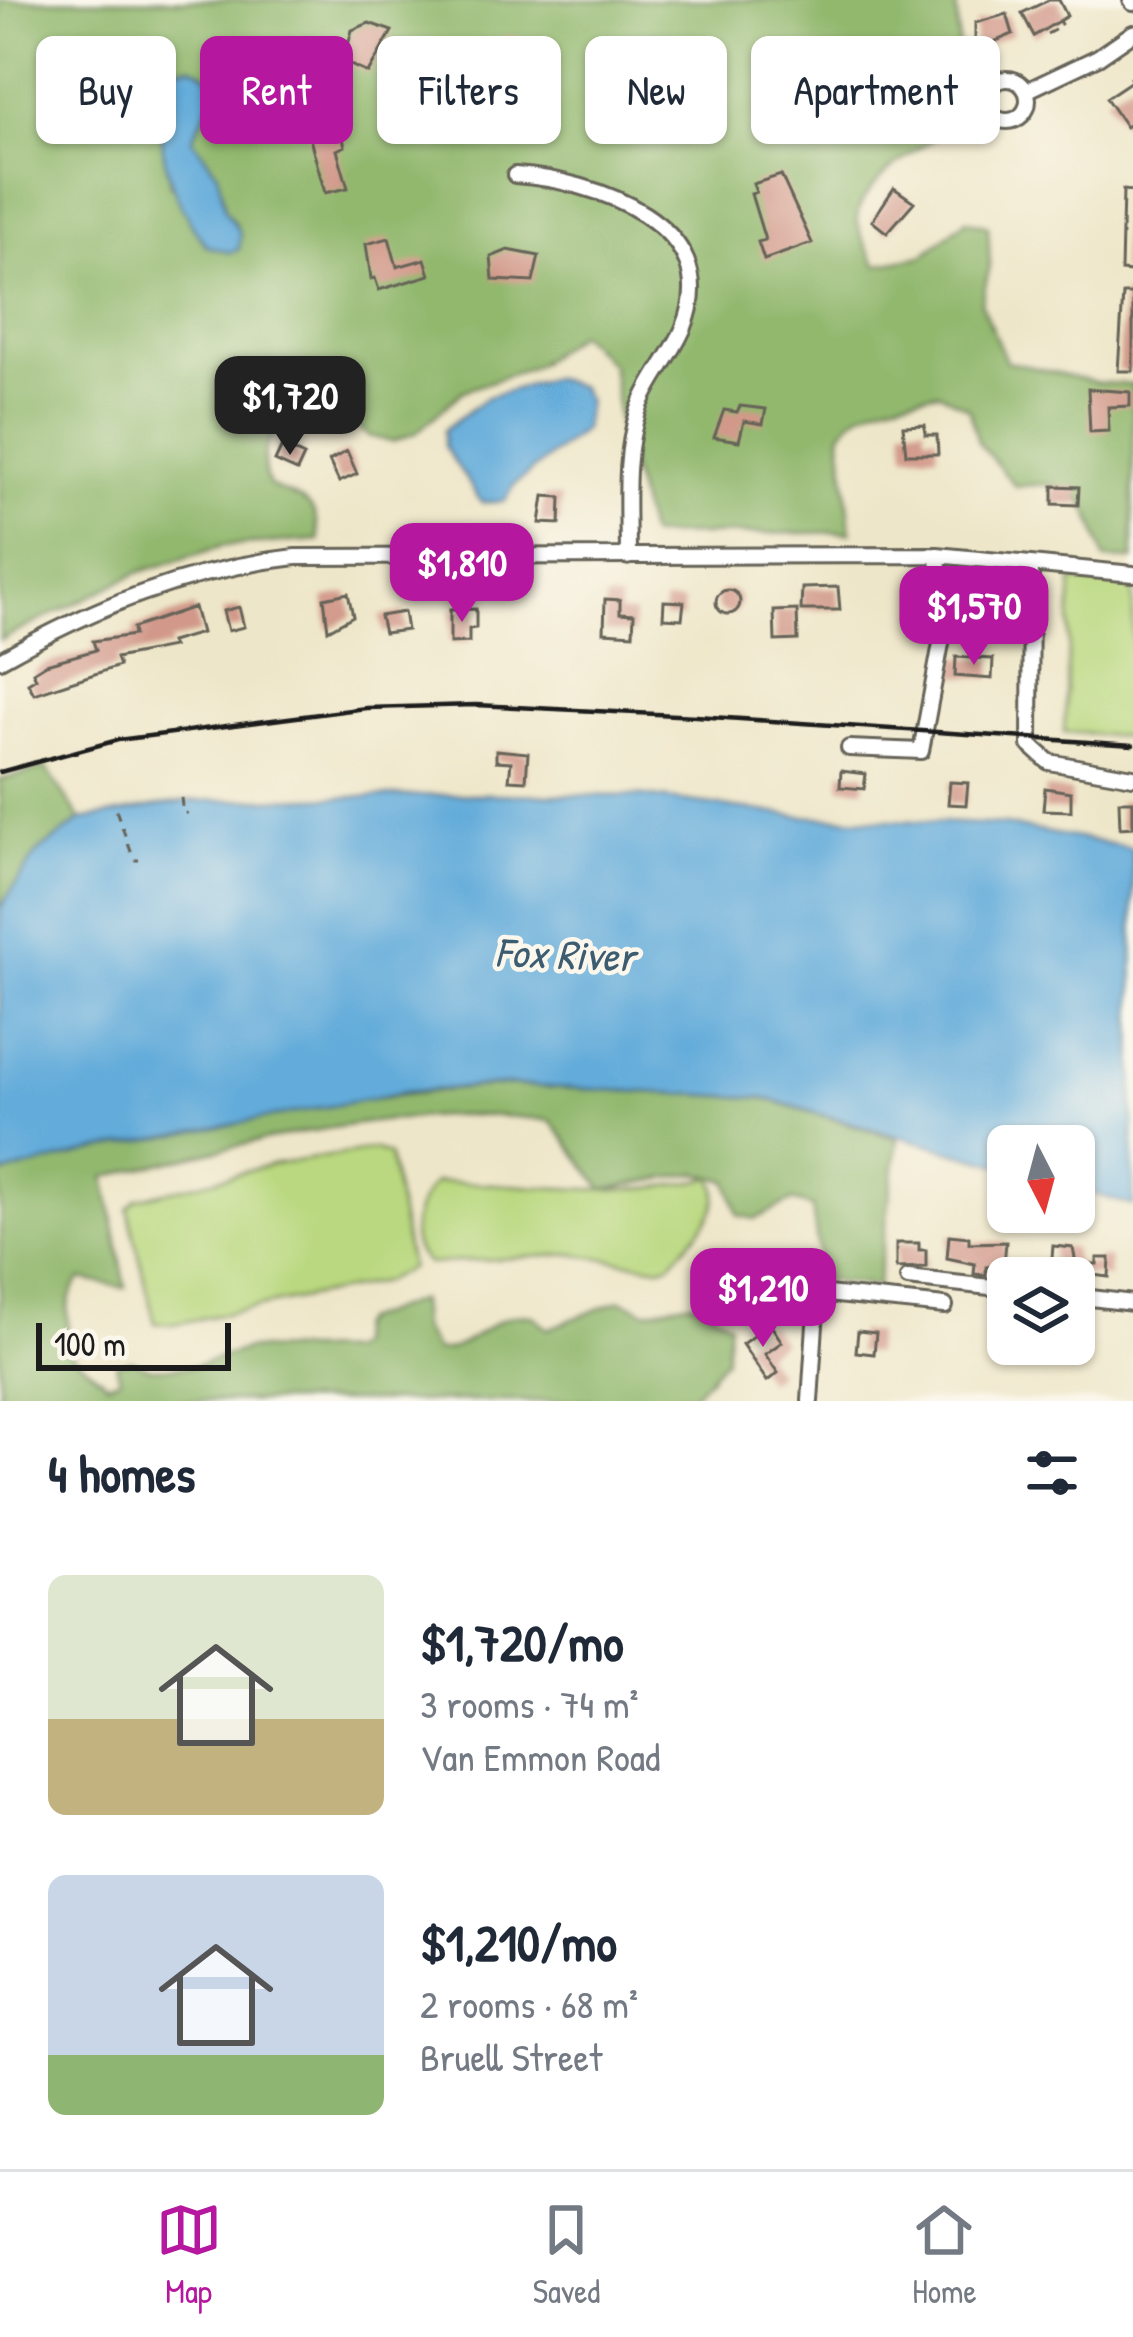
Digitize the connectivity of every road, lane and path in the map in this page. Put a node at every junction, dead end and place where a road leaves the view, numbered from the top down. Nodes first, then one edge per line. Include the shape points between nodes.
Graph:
1 (1059, 20) dead end
2 (1133, 33) edge
3 (1047, 34) dead end
4 (1026, 91) dead end
5 (515, 175) dead end
6 (937, 556) junction
7 (628, 557) junction
8 (1031, 568) junction
9 (1133, 574) edge
10 (0, 660) edge
11 (849, 748) dead end
12 (1133, 778) edge
13 (181, 798) dead end
14 (116, 810) dead end
15 (187, 813) dead end
16 (134, 862) dead end
17 (908, 1278) dead end
18 (987, 1287) edge
19 (768, 1288) dead end
20 (817, 1294) junction
21 (1095, 1298) edge
22 (1133, 1303) edge
23 (945, 1306) dead end
24 (809, 1401) edge

1 - 3 path via 1062,26
2 - 4 street
5 - 7 street via 602,192 652,218 682,248 692,275 684,327 640,405 630,443
6 - 7 street
6 - 8 street
6 - 11 street via 947,611 921,752
7 - 10 street via 366,555 246,563 113,602
8 - 9 street
8 - 12 street via 1030,745 1049,762
13 - 15 path
14 - 16 path
17 - 18 street
19 - 20 street
20 - 23 street
20 - 24 street
21 - 22 street

